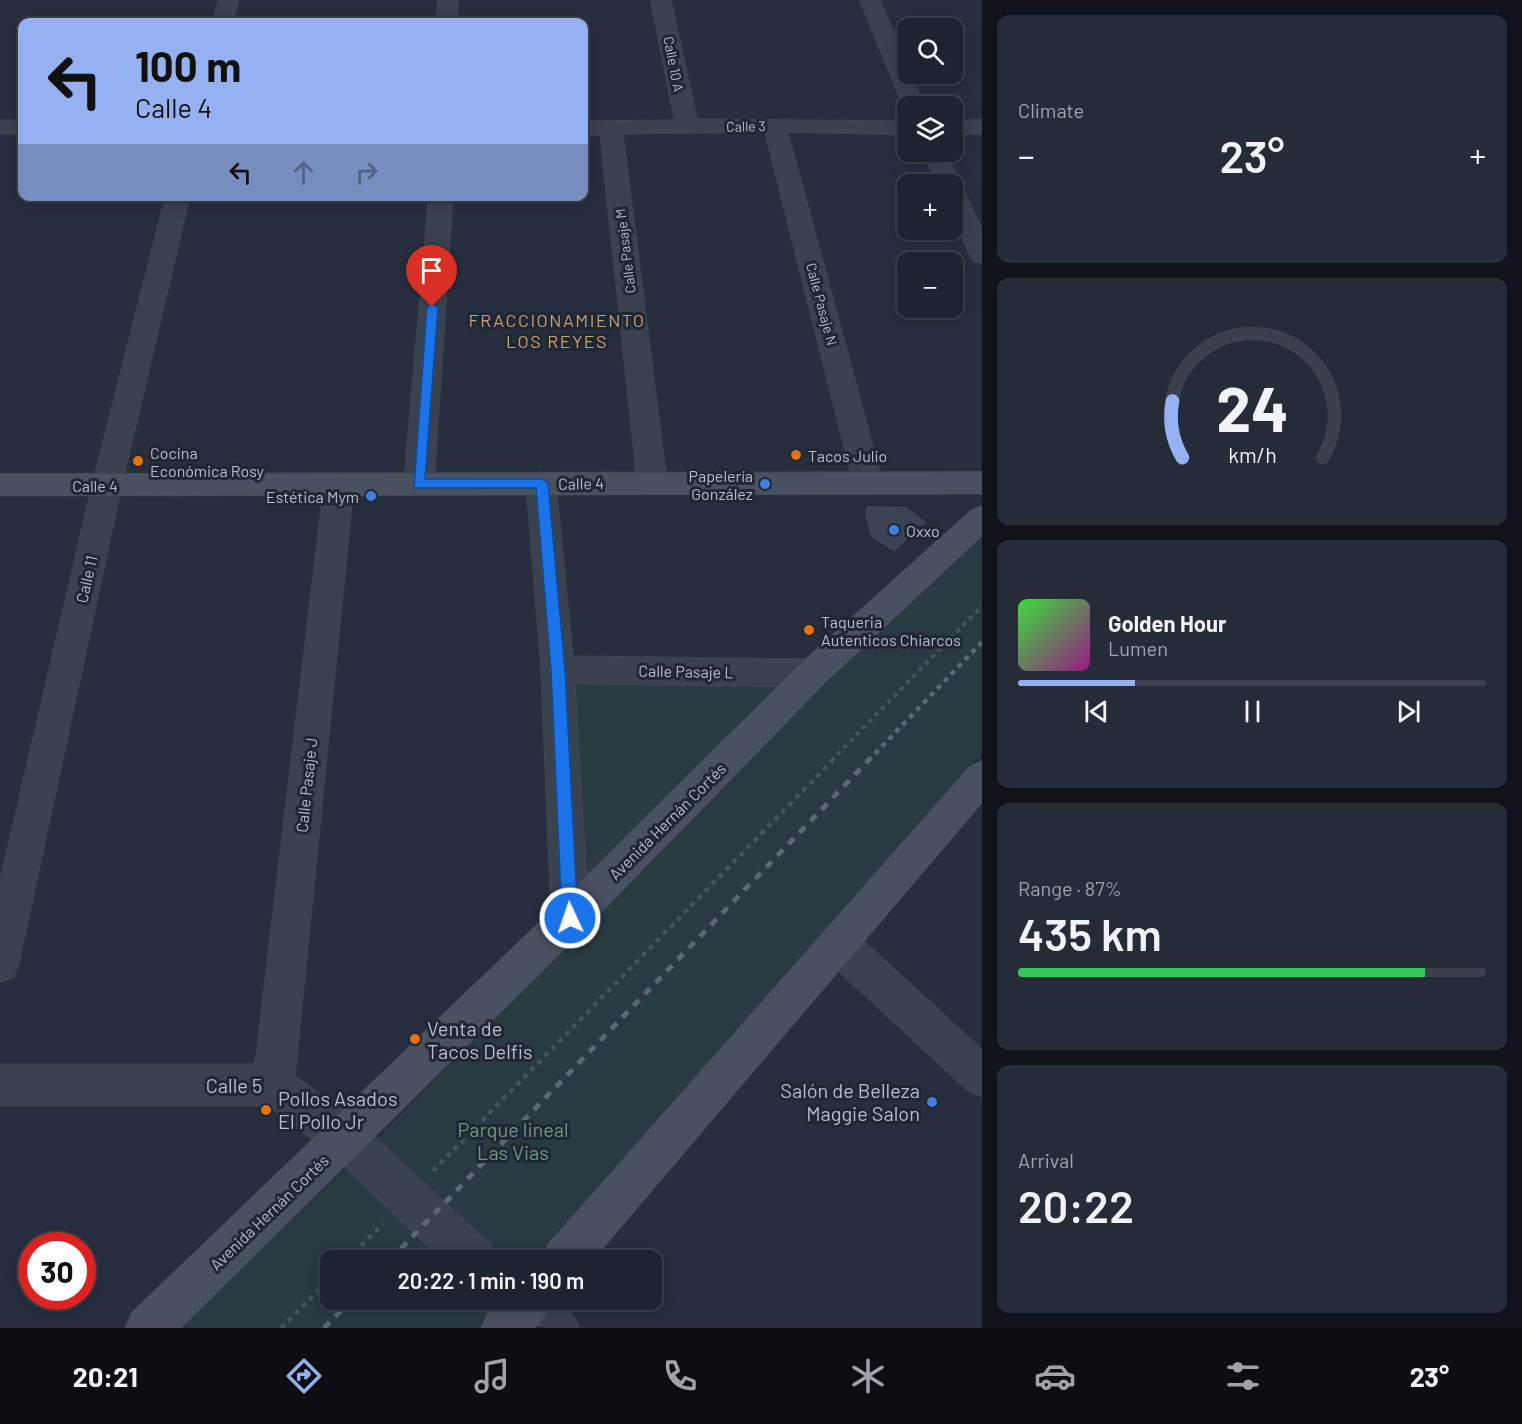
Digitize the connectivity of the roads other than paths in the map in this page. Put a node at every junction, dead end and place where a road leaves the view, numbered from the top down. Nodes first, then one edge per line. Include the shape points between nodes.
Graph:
1 (230, 0) edge
2 (448, 0) edge
3 (662, 0) edge
4 (870, 0) edge
5 (224, 18) edge
6 (447, 18) edge
7 (910, 96) edge
8 (775, 125) junction
9 (0, 127) edge
10 (18, 127) edge
11 (687, 127) junction
12 (982, 127) edge
13 (588, 128) edge
14 (611, 128) junction
15 (897, 128) edge
16 (963, 128) edge
17 (177, 201) edge
18 (441, 201) edge
19 (963, 213) edge
20 (980, 245) edge
21 (652, 482) junction
22 (542, 483) junction
23 (868, 483) junction
24 (982, 483) edge
25 (107, 484) junction
26 (339, 484) junction
27 (419, 484) junction
28 (0, 485) edge
29 (982, 518) edge
30 (558, 670) junction
31 (813, 673) junction
32 (982, 777) edge
33 (570, 918) junction
34 (839, 945) junction
35 (0, 963) edge
36 (982, 1077) edge
37 (0, 1085) edge
38 (273, 1085) junction
39 (345, 1138) junction
40 (464, 1250) edge
41 (573, 1250) edge
42 (148, 1328) edge

1 - 5 street
2 - 6 street
3 - 11 street, Calle 10 A
4 - 7 street
8 - 11 street, Calle 3
8 - 15 street, Calle 3
8 - 23 street, Calle Pasaje N
9 - 10 street
11 - 14 street, Calle 3
12 - 16 street
13 - 14 street, Calle 3
14 - 21 street, Calle Pasaje M
17 - 25 street, Calle 11
18 - 27 street
19 - 20 street
21 - 22 main road, Calle 4
21 - 23 main road, Calle 4
22 - 27 main road, Calle 4
22 - 30 street
23 - 24 main road, Calle 4
25 - 26 main road, Calle 4
25 - 28 main road, Calle 4
25 - 35 street, Calle 11
26 - 27 main road, Calle 4
26 - 38 street, Calle Pasaje J
29 - 31 main road, Avenida Hernán Cortés
30 - 31 street, Calle Pasaje L
30 - 33 street
31 - 33 main road, Avenida Hernán Cortés
32 - 34 main road
33 - 39 main road, Avenida Hernán Cortés
34 - 36 street
34 - 41 main road
37 - 38 street, Calle 5
38 - 39 street, Calle 5
39 - 40 street, Calle 5
39 - 42 main road, Avenida Hernán Cortés

